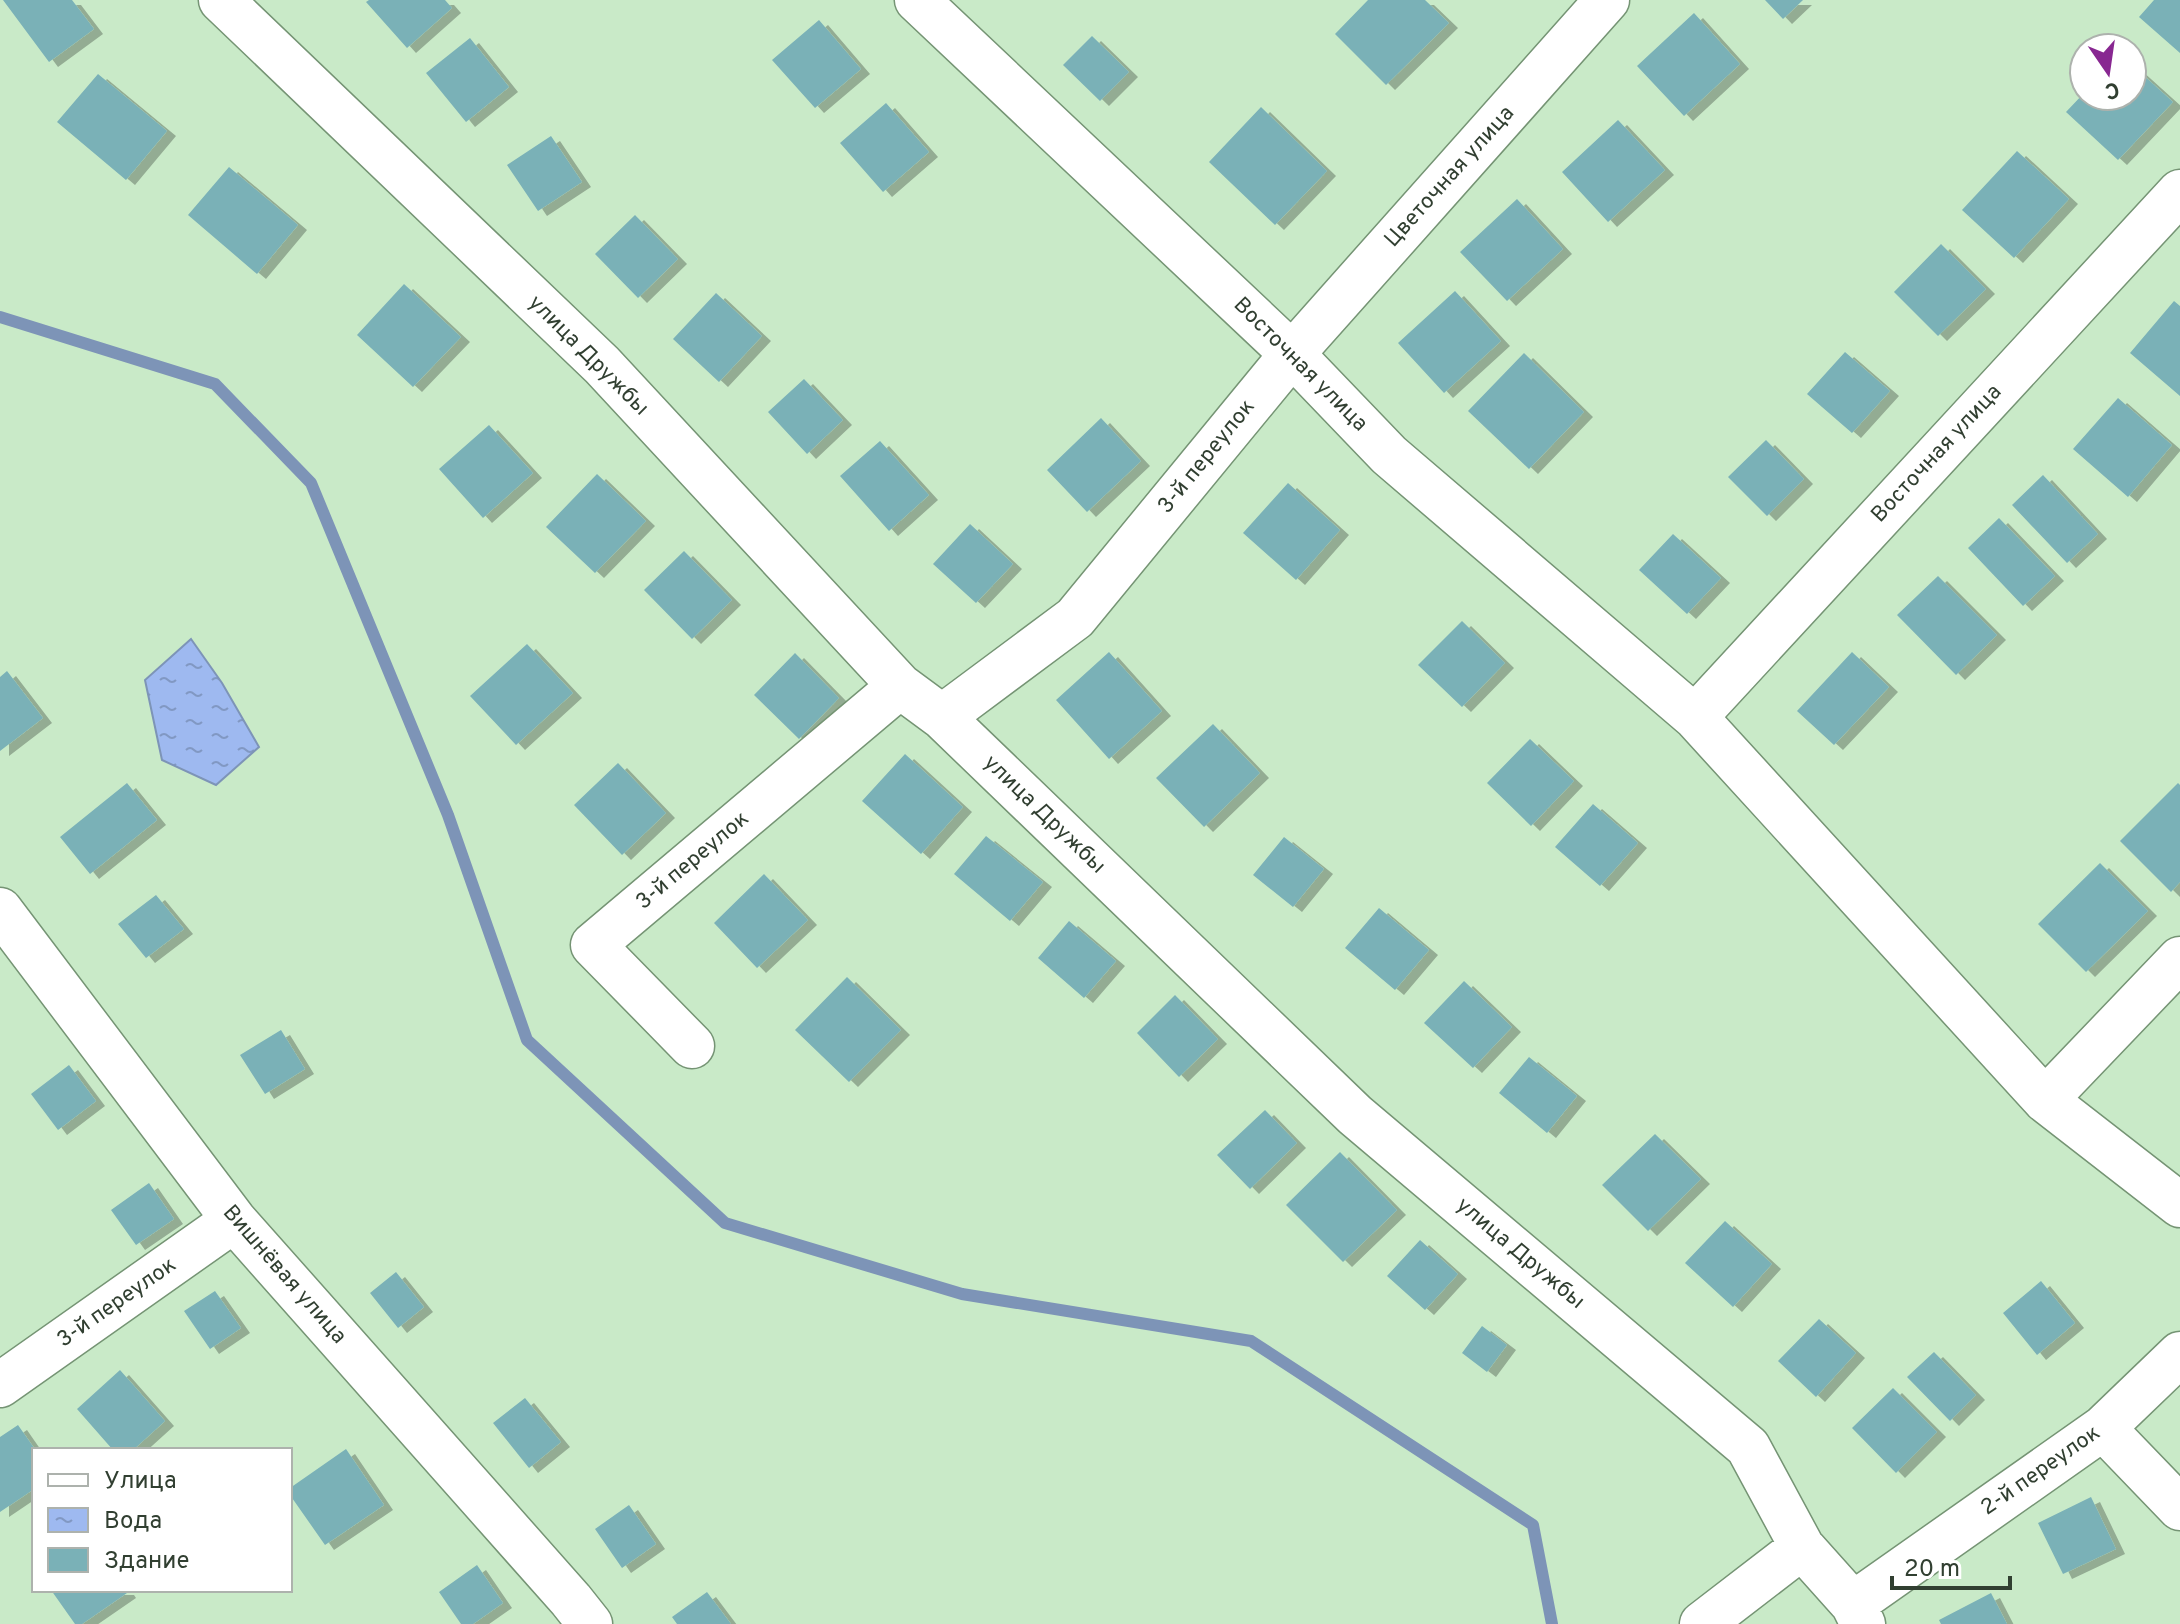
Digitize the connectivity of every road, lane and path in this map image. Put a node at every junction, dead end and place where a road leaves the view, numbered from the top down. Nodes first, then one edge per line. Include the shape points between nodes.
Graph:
1 (221, 0) edge
2 (917, 0) edge
3 (1607, 0) edge
4 (2180, 192) edge
5 (1292, 354) junction
6 (900, 686) junction
7 (942, 717) junction
8 (1695, 717) junction
9 (0, 910) edge
10 (2180, 959) edge
11 (692, 1046) dead end
12 (2045, 1100) junction
13 (2180, 1205) edge
14 (234, 1220) junction
15 (2180, 1354) edge
16 (0, 1385) edge
17 (2103, 1428) junction
18 (2180, 1508) edge
19 (1802, 1547) junction
20 (1858, 1614) edge
21 (590, 1624) edge
22 (1702, 1624) edge

1 - 6 street, улица Дружбы via 602,365
2 - 5 street, Восточная улица
3 - 5 street, Цветочная улица
4 - 8 street, Восточная улица
5 - 7 street, 3-й переулок via 1075,618
5 - 8 street, Восточная улица via 1389,455
6 - 7 street, улица Дружбы
6 - 11 street, 3-й переулок via 593,945
7 - 19 street, улица Дружбы via 1355,1115 1748,1447
8 - 12 street, Восточная улица
9 - 14 street, Вишнёвая улица
10 - 12 street
12 - 13 street, Восточная улица
14 - 16 street, 3-й переулок
14 - 21 street, Вишнёвая улица
15 - 17 street, 2-й переулок
17 - 18 street
17 - 20 street, 2-й переулок
19 - 20 street, улица Дружбы
19 - 22 street

